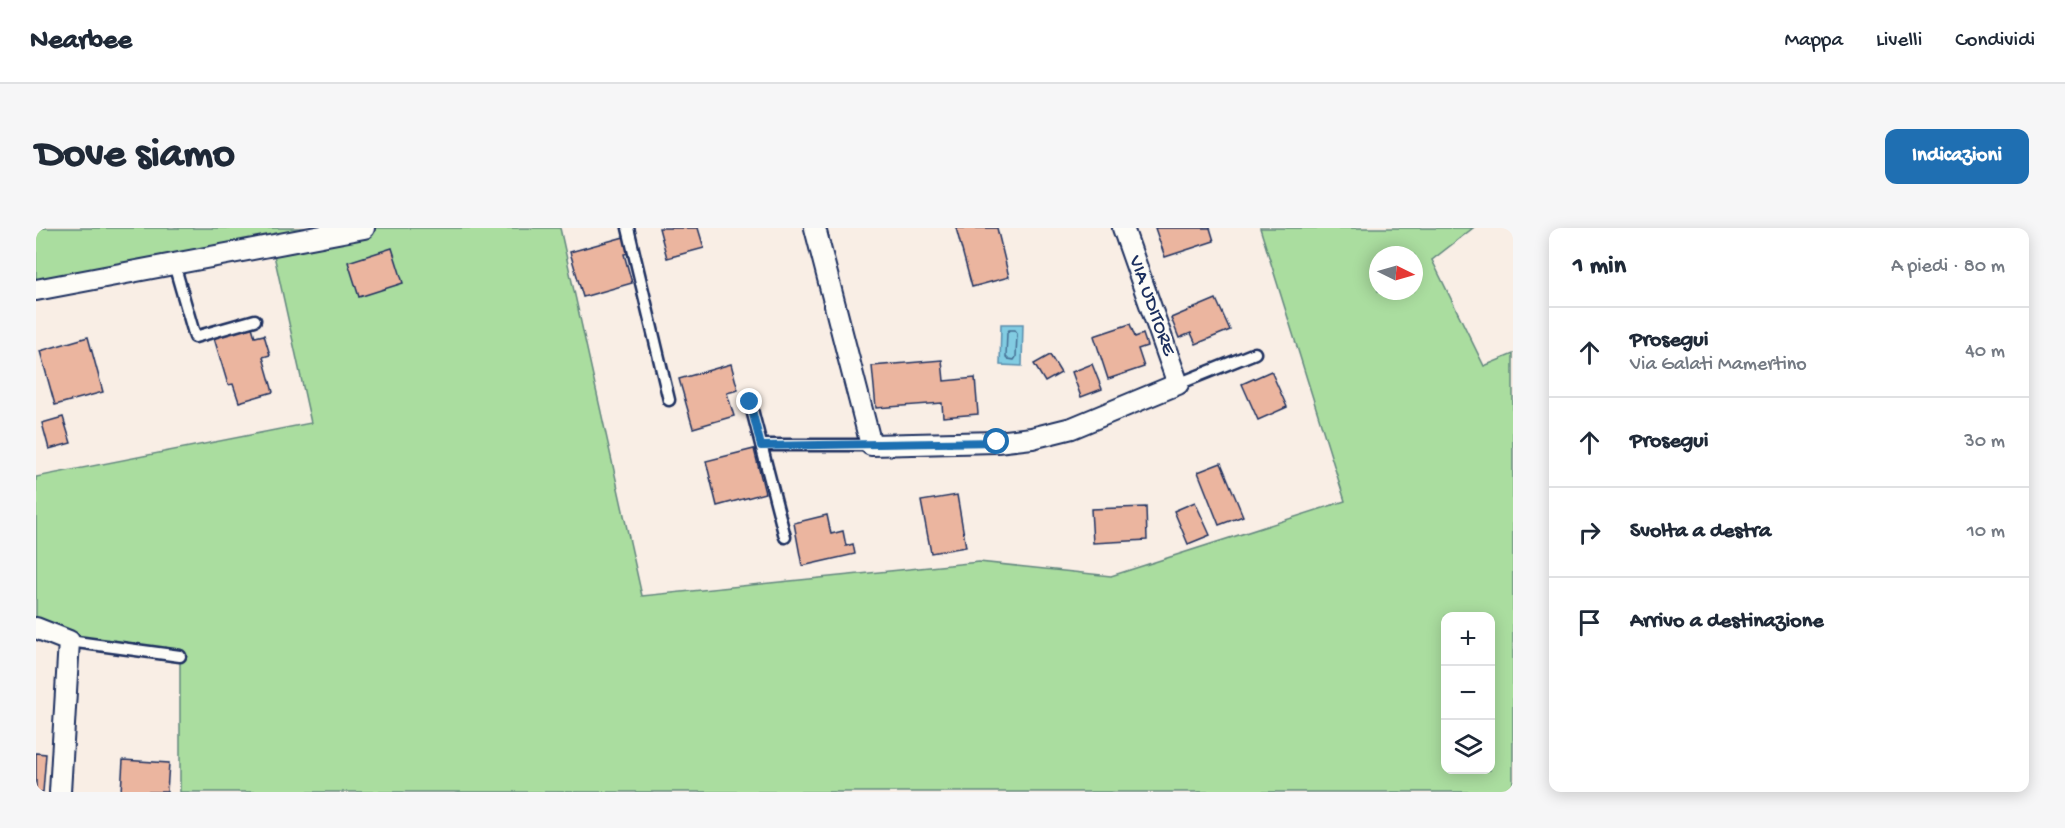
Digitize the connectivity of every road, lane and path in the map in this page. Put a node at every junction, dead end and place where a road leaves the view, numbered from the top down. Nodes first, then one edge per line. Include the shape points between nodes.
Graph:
1 (364, 228) edge
2 (628, 228) edge
3 (815, 228) edge
4 (1123, 228) edge
5 (174, 264) junction
6 (36, 290) edge
7 (255, 320) dead end
8 (1255, 352) dead end
9 (1178, 384) junction
10 (669, 400) dead end
11 (750, 402) dead end
12 (871, 445) junction
13 (761, 446) junction
14 (785, 537) dead end
15 (36, 627) edge
16 (69, 641) junction
17 (180, 656) dead end
18 (60, 792) edge

1 - 5 street
2 - 10 lane
3 - 12 street
4 - 9 street, VIA UDITORE
5 - 6 street
5 - 7 lane via 195,337
8 - 9 lane
9 - 12 street via 1072,428 1032,438
11 - 13 lane
12 - 13 lane
13 - 14 lane
15 - 16 street
16 - 17 lane
16 - 18 street

